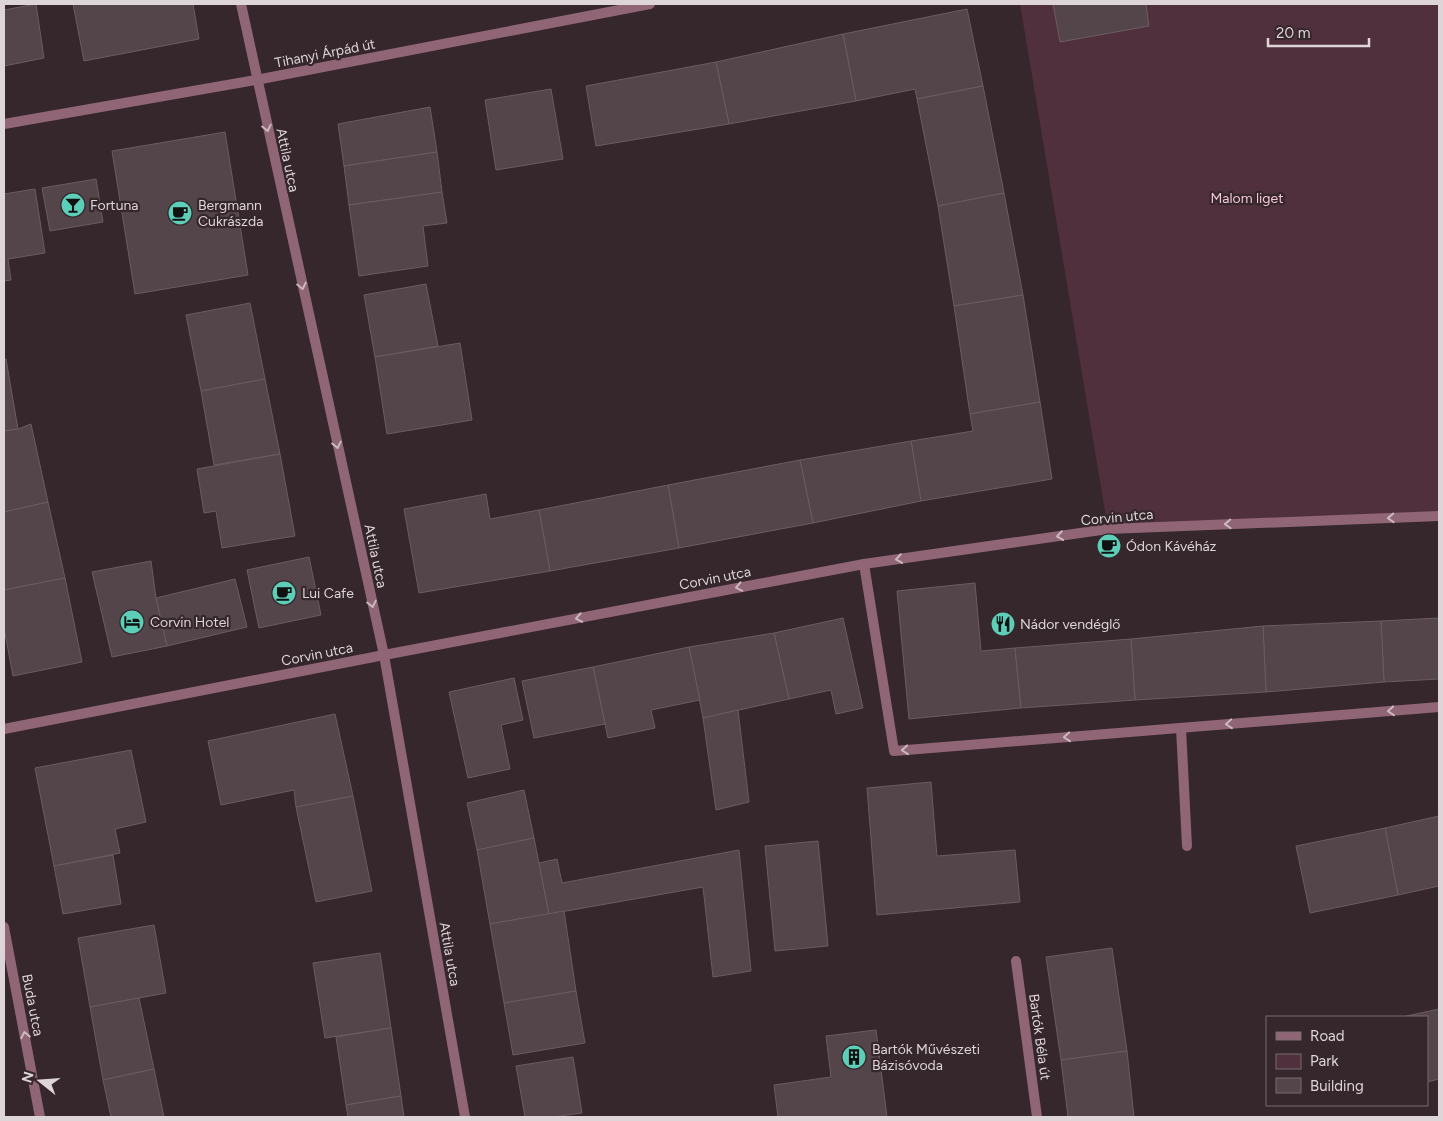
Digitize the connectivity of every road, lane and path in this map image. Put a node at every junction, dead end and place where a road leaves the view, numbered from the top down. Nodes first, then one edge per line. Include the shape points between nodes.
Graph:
1 (241, 4) edge
2 (650, 4) edge
3 (256, 80) junction
4 (4, 124) edge
5 (1439, 516) edge
6 (864, 564) junction
7 (384, 655) junction
8 (1439, 707) edge
9 (1181, 728) junction
10 (4, 729) edge
11 (1187, 846) dead end
12 (4, 926) edge
13 (1016, 961) dead end
14 (40, 1117) edge
15 (465, 1117) edge
16 (1037, 1117) edge

1 - 3 street, Attila utca
2 - 3 street, Tihanyi Árpád út
3 - 4 street, Tihanyi Árpád út
3 -> 7 street, Attila utca
5 -> 6 street, Corvin utca via 1108,529
6 -> 7 street, Corvin utca
9 -> 6 street via 894,751
7 - 10 street, Corvin utca
7 - 15 street, Attila utca
8 -> 9 street
9 - 11 street
14 -> 12 street, Buda utca
13 - 16 street, Bartók Béla út

